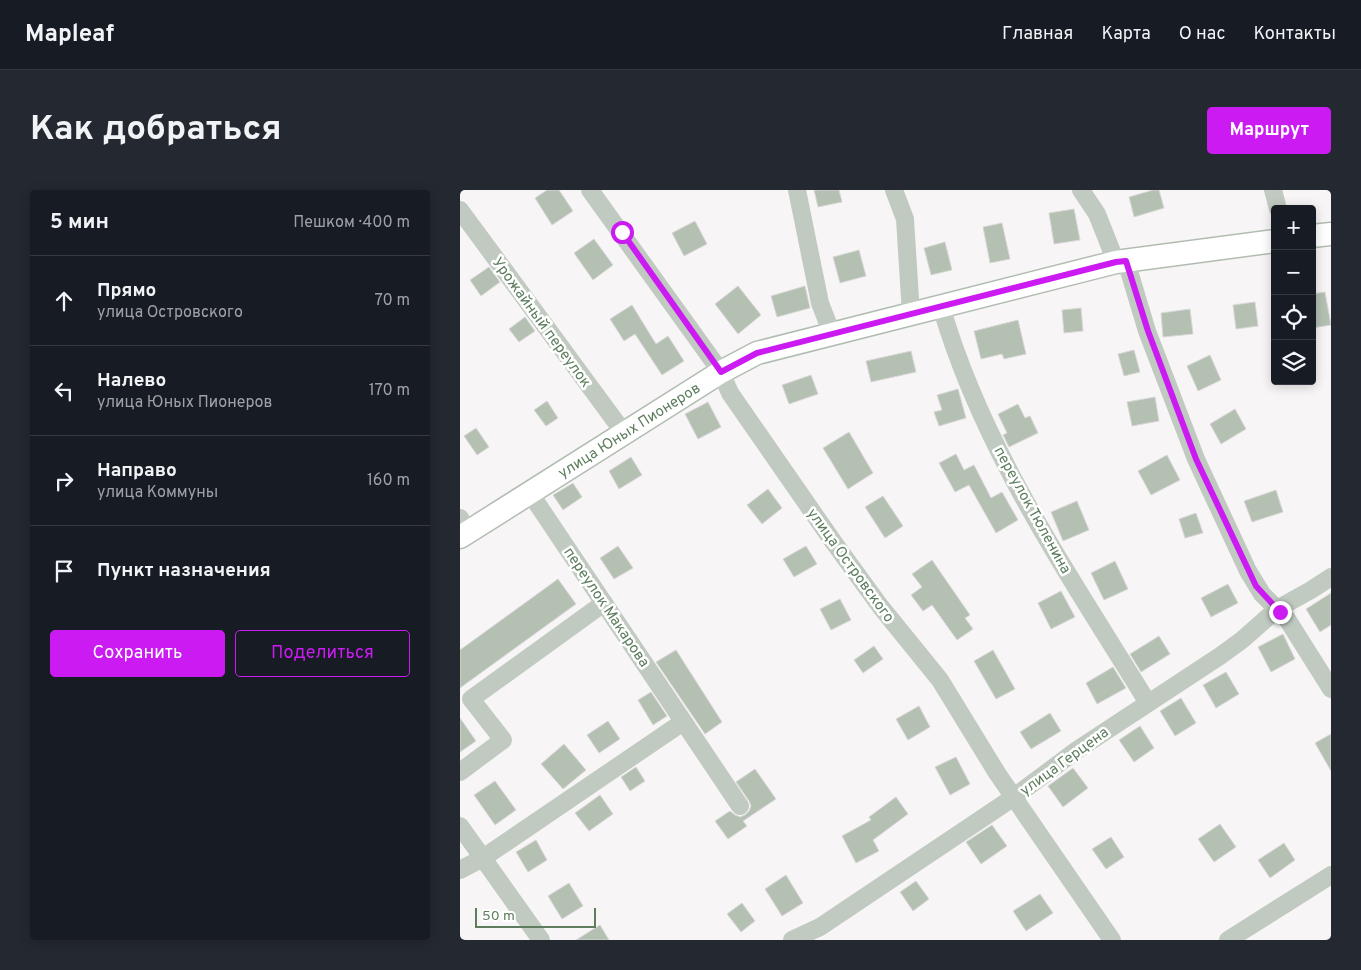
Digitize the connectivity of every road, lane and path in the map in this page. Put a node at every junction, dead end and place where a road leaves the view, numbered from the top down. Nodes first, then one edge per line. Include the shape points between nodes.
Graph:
1 (590, 190) edge
2 (797, 190) edge
3 (894, 190) edge
4 (1081, 190) edge
5 (1273, 190) edge
6 (1277, 205) edge
7 (460, 210) edge
8 (1331, 234) edge
9 (1316, 236) edge
10 (1271, 242) edge
11 (1121, 262) junction
12 (941, 306) junction
13 (911, 314) junction
14 (832, 334) junction
15 (721, 372) junction
16 (624, 433) junction
17 (530, 492) junction
18 (463, 529) edge
19 (1331, 577) edge
20 (604, 603) junction
21 (1276, 609) junction
22 (1331, 689) edge
23 (1148, 703) junction
24 (683, 722) junction
25 (460, 772) edge
26 (1014, 797) junction
27 (740, 806) dead end
28 (460, 826) edge
29 (483, 858) junction
30 (460, 870) edge
31 (1331, 875) edge
32 (542, 940) edge
33 (792, 940) edge
34 (1112, 940) edge
35 (1228, 940) edge

1 - 15 street, улица Островского
2 - 14 street via 820,303
3 - 13 street via 905,218
4 - 11 street
5 - 6 street
7 - 16 street, Урожайный переулок
8 - 9 main road
10 - 11 main road, улица Юных Пионеров
11 - 12 main road, улица Юных Пионеров
11 - 21 street via 1196,459 1256,586
12 - 13 main road, улица Юных Пионеров
12 - 23 street, переулок Тюленина via 976,404 1046,540
13 - 14 main road, улица Юных Пионеров
14 - 15 main road, улица Юных Пионеров via 757,353
15 - 16 main road, улица Юных Пионеров
15 - 26 street, улица Островского via 730,393 832,540 940,680
16 - 17 main road, улица Юных Пионеров
17 - 18 main road, улица Юных Пионеров
17 - 20 street, переулок Макарова
19 - 21 street, улица Герцена
20 - 24 street, переулок Макарова
20 - 25 street via 471,699 502,740
21 - 22 street via 1287,619
21 - 23 street, улица Герцена via 1242,640
23 - 26 street, улица Герцена
24 - 27 street, переулок Макарова
24 - 29 street
26 - 33 street, улица Герцена via 820,927
26 - 34 street, улица Островского
28 - 29 street
29 - 30 street
29 - 32 street
31 - 35 street

